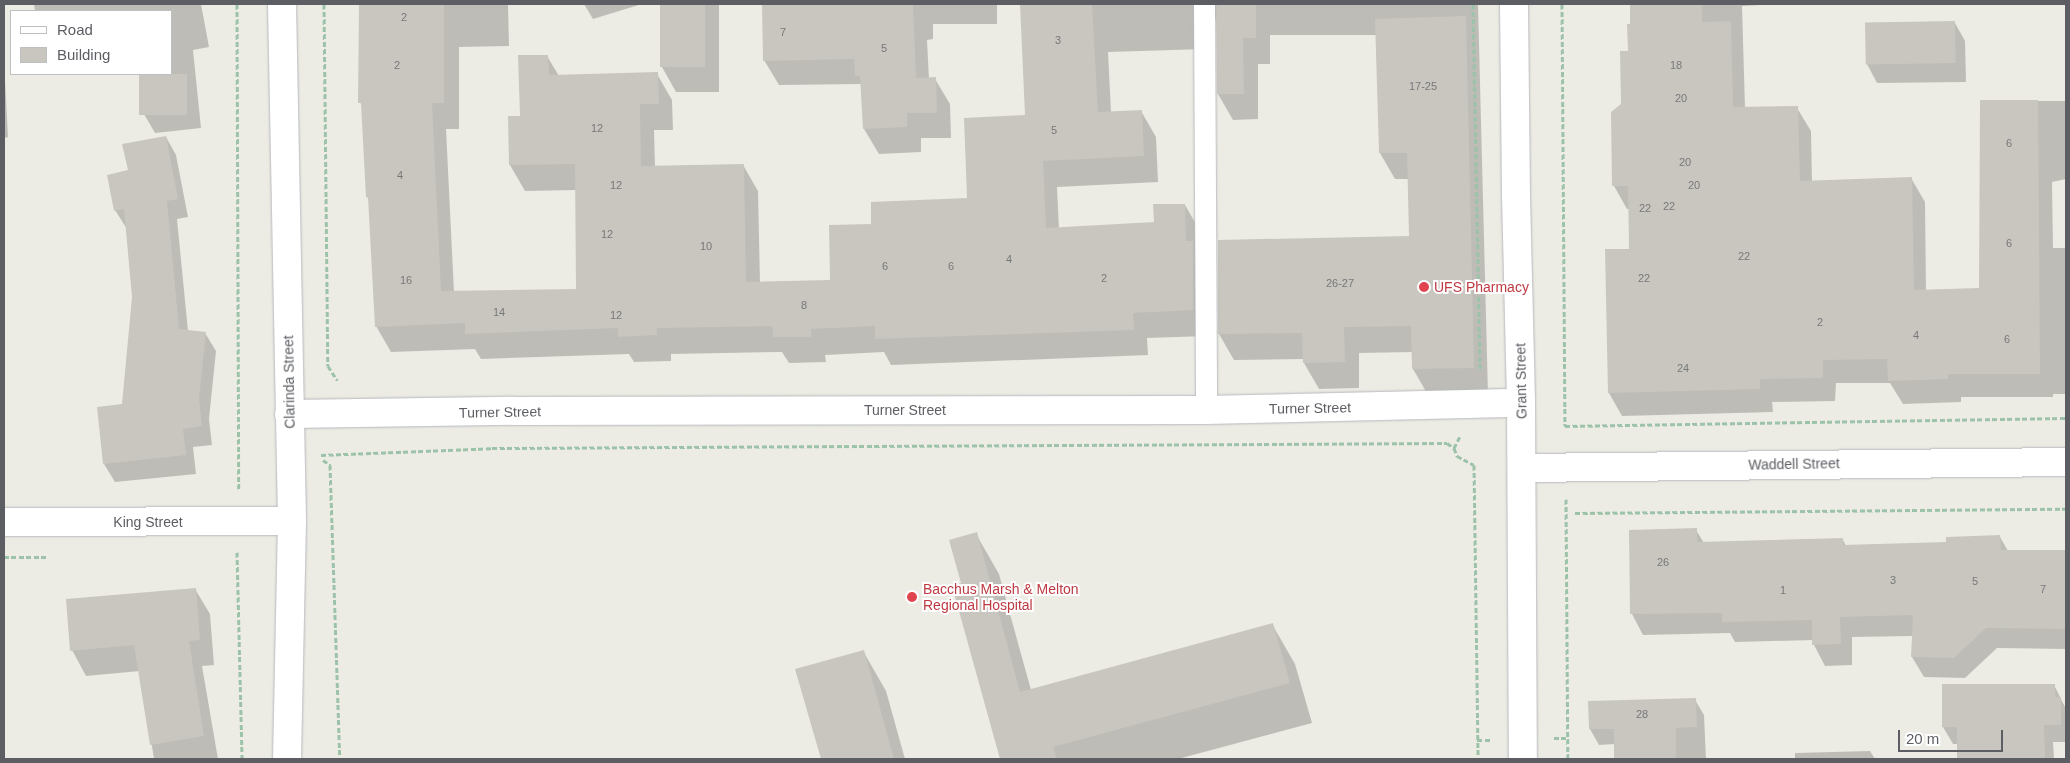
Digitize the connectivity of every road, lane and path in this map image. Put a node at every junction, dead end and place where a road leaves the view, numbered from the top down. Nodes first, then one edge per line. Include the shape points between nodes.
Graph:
1 (236, 4) edge
2 (282, 4) edge
3 (1204, 4) edge
4 (1473, 4) edge
5 (1514, 4) edge
6 (1562, 4) edge
7 (1473, 374) dead end
8 (1522, 403) junction
9 (1206, 410) junction
10 (289, 414) junction
11 (2066, 418) edge
12 (1565, 426) junction
13 (314, 455) dead end
14 (2066, 462) edge
15 (1568, 466) junction
16 (1522, 468) junction
17 (2066, 509) edge
18 (1575, 513) dead end
19 (237, 521) junction
20 (292, 521) junction
21 (4, 522) edge
22 (242, 759) edge
23 (287, 759) edge
24 (1478, 759) edge
25 (1522, 759) edge
26 (1568, 759) edge

1 - 19 path
2 - 10 street, Clarinda Street
3 - 9 lane
4 - 7 path via 1480,374
5 - 8 street, Grant Street
6 - 12 path
8 - 9 street, Turner Street
8 - 16 street, Grant Street
9 - 10 street, Turner Street
10 - 20 street, Clarinda Street
11 - 12 path
12 - 15 path
13 - 24 path via 492,448 1447,443 1457,456 1474,465
14 - 15 street, Waddell Street
15 - 16 street, Waddell Street
15 - 26 path
16 - 25 street, Grant Street
17 - 18 path
19 - 20 street, King Street
19 - 21 street, King Street
19 - 22 path
20 - 23 street, Clarinda Street

